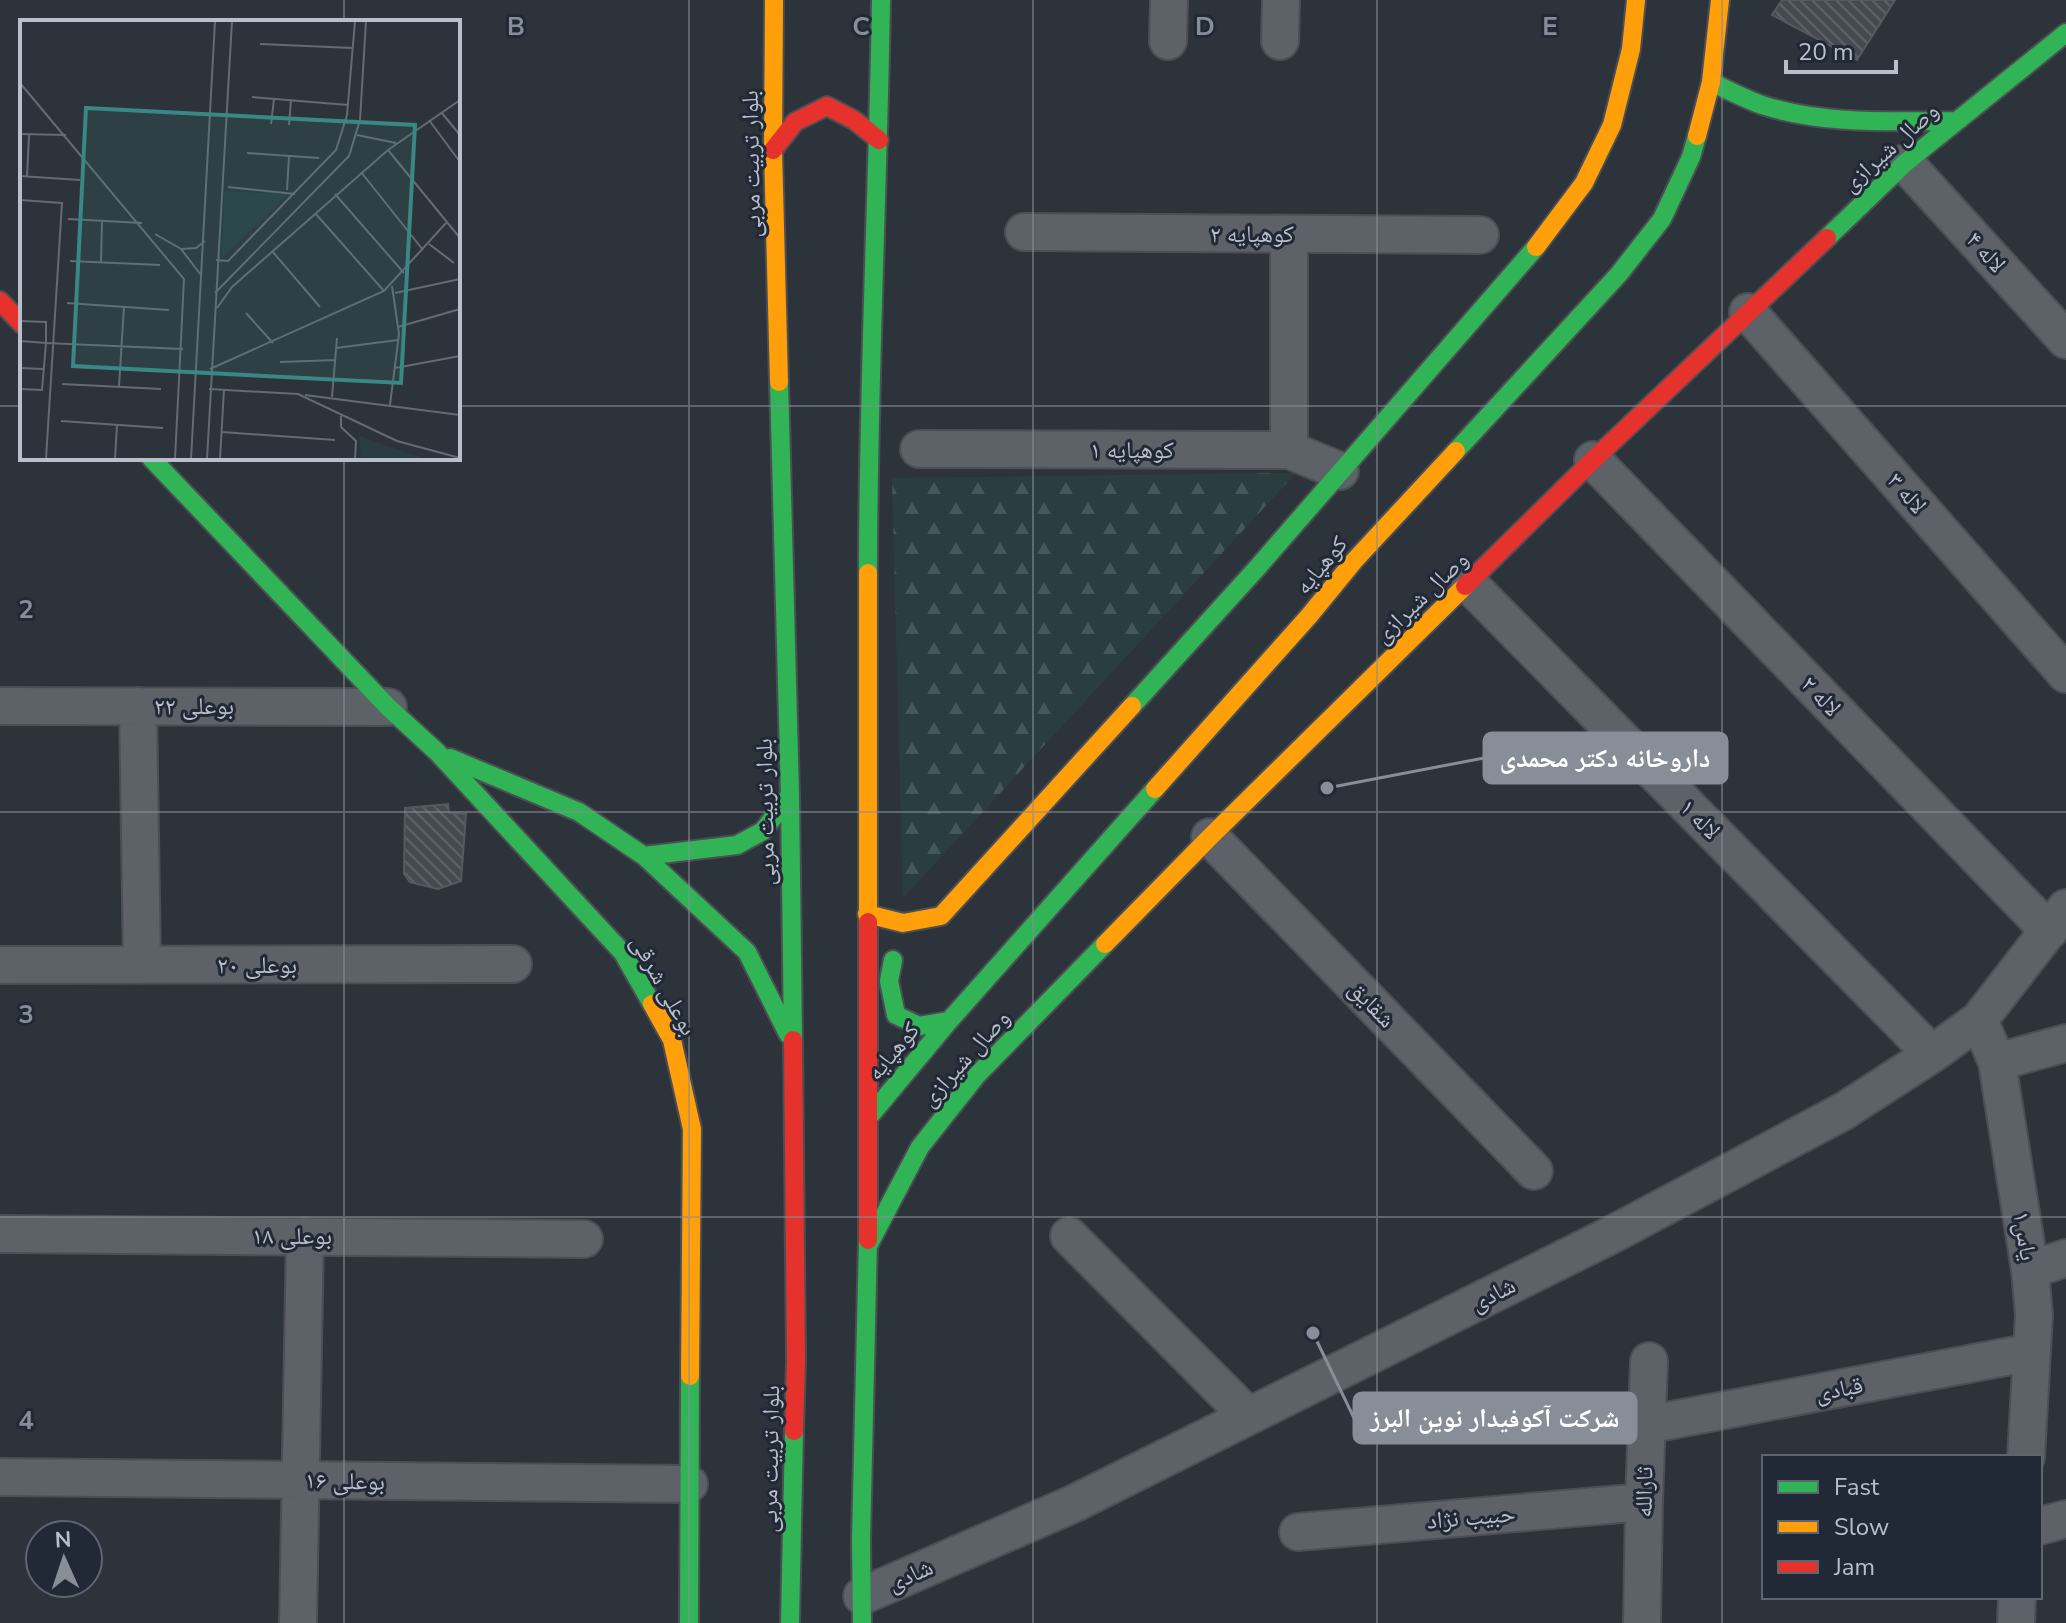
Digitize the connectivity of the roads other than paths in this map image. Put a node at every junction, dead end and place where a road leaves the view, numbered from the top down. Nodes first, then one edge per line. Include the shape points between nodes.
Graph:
1 (774, 0) edge
2 (881, 0) edge
3 (1169, 0) edge
4 (1281, 0) edge
5 (1636, 0) edge
6 (1720, 0) edge
7 (2066, 33) edge
8 (1168, 41) dead end
9 (1280, 41) dead end
10 (1711, 82) junction
11 (1955, 121) junction
12 (879, 140) junction
13 (773, 150) junction
14 (1905, 163) junction
15 (1024, 232) dead end
16 (1289, 234) junction
17 (1480, 235) dead end
18 (0, 301) edge
19 (1748, 312) junction
20 (20, 322) edge
21 (2062, 327) edge
22 (919, 449) dead end
23 (1289, 450) junction
24 (153, 460) edge
25 (1593, 460) junction
26 (1340, 471) junction
27 (1354, 561) junction
28 (1330, 564) dead end
29 (1469, 584) junction
30 (1306, 590) dead end
31 (1309, 616) junction
32 (2066, 674) edge
33 (0, 706) edge
34 (138, 706) junction
35 (388, 707) junction
36 (437, 752) junction
37 (790, 795) junction
38 (1210, 837) junction
39 (644, 856) junction
40 (867, 914) junction
41 (941, 916) junction
42 (2057, 920) edge
43 (513, 964) dead end
44 (0, 965) edge
45 (142, 965) junction
46 (1979, 1020) junction
47 (949, 1021) junction
48 (793, 1043) junction
49 (2066, 1043) edge
50 (1932, 1054) junction
51 (1997, 1062) junction
52 (869, 1117) junction
53 (1534, 1171) dead end
54 (0, 1234) edge
55 (305, 1236) junction
56 (1069, 1236) dead end
57 (584, 1239) dead end
58 (868, 1246) junction
59 (2066, 1258) edge
60 (2030, 1270) junction
61 (2032, 1352) junction
62 (1649, 1361) dead end
63 (1248, 1416) junction
64 (1646, 1425) junction
65 (2026, 1455) edge
66 (0, 1477) edge
67 (301, 1480) junction
68 (689, 1484) junction
69 (1644, 1502) junction
70 (2066, 1519) edge
71 (2042, 1525) edge
72 (1298, 1532) dead end
73 (2017, 1599) edge
74 (862, 1610) edge
75 (298, 1623) edge
76 (689, 1623) edge
77 (790, 1623) edge
78 (1642, 1623) edge
79 (2016, 1623) edge

1 - 13 main road, بلوار تربیت مربی
2 - 12 main road
3 - 8 street
4 - 9 street
5 - 26 main road, کوهپایه via 1631,49 1612,125 1584,183 1545,237
6 - 10 main road, کوهپایه
7 - 11 main road, وصال شیرازی
10 - 11 main road via 1796,113 1857,121
10 - 27 main road, کوهپایه via 1691,157 1662,219 1619,274
11 - 14 main road, وصال شیرازی
12 - 13 main road via 827,106 795,122
12 - 40 main road via 868,449
13 - 37 main road, بلوار تربیت مربی
14 - 19 main road, وصال شیرازی
14 - 21 street, لاله ۴
15 - 16 street, کوهپایه ۲
16 - 17 street, کوهپایه ۲
16 - 23 street
18 - 20 main road
19 - 25 main road, وصال شیرازی
19 - 32 street, لاله ۳
22 - 23 street, کوهپایه ۱
23 - 26 street, کوهپایه ۱
24 - 35 main road, بوعلی شرقی
25 - 29 main road, وصال شیرازی
25 - 42 street, لاله ۲
26 - 41 main road, کوهپایه via 1267,568
27 - 28 main road
27 - 31 main road, کوهپایه
29 - 38 main road, وصال شیرازی
29 - 50 street, لاله ۱
30 - 31 main road
31 - 47 main road, کوهپایه
33 - 34 street, بوعلی ۲۲
34 - 35 street, بوعلی ۲۲
34 - 45 street
35 - 36 main road, بوعلی شرقی
36 - 39 main road via 579,812
36 - 68 main road, بوعلی شرقی via 623,953 672,1040 692,1129
37 - 39 main road via 763,831 737,845
37 - 48 main road, بلوار تربیت مربی
38 - 53 street, شقایق
38 - 58 main road, وصال شیرازی via 977,1075 920,1147
39 - 48 main road via 747,952
40 - 41 main road via 903,923
40 - 52 main road
41 - 47 main road, کوهپایه via 906,940 890,964 888,989 896,1015 919,1026
42 - 46 street, شادی
43 - 45 street, بوعلی ۲۰
44 - 45 street, بوعلی ۲۰
46 - 50 street, شادی
46 - 51 street, یاس۱
47 - 52 main road, کوهپایه
48 - 77 main road, بلوار تربیت مربی via 796,1361
49 - 51 street
50 - 63 street, شادی via 1844,1111 1613,1234
51 - 60 street, یاس۱
52 - 58 main road
54 - 55 street, بوعلی ۱۸
55 - 57 street, بوعلی ۱۸
55 - 67 street
56 - 63 street
58 - 74 main road
59 - 60 street
60 - 61 street, یاس۱
61 - 64 street, قبادی
61 - 65 street, یاس۱
62 - 64 street, ثارالله
63 - 74 street, شادی
64 - 69 street, ثارالله
66 - 67 street, بوعلی ۱۶
67 - 68 street, بوعلی ۱۶
67 - 75 street
68 - 76 main road, بوعلی شرقی
69 - 72 street, حبیب نژاد
69 - 78 street, ثارالله
70 - 71 street
73 - 79 street

